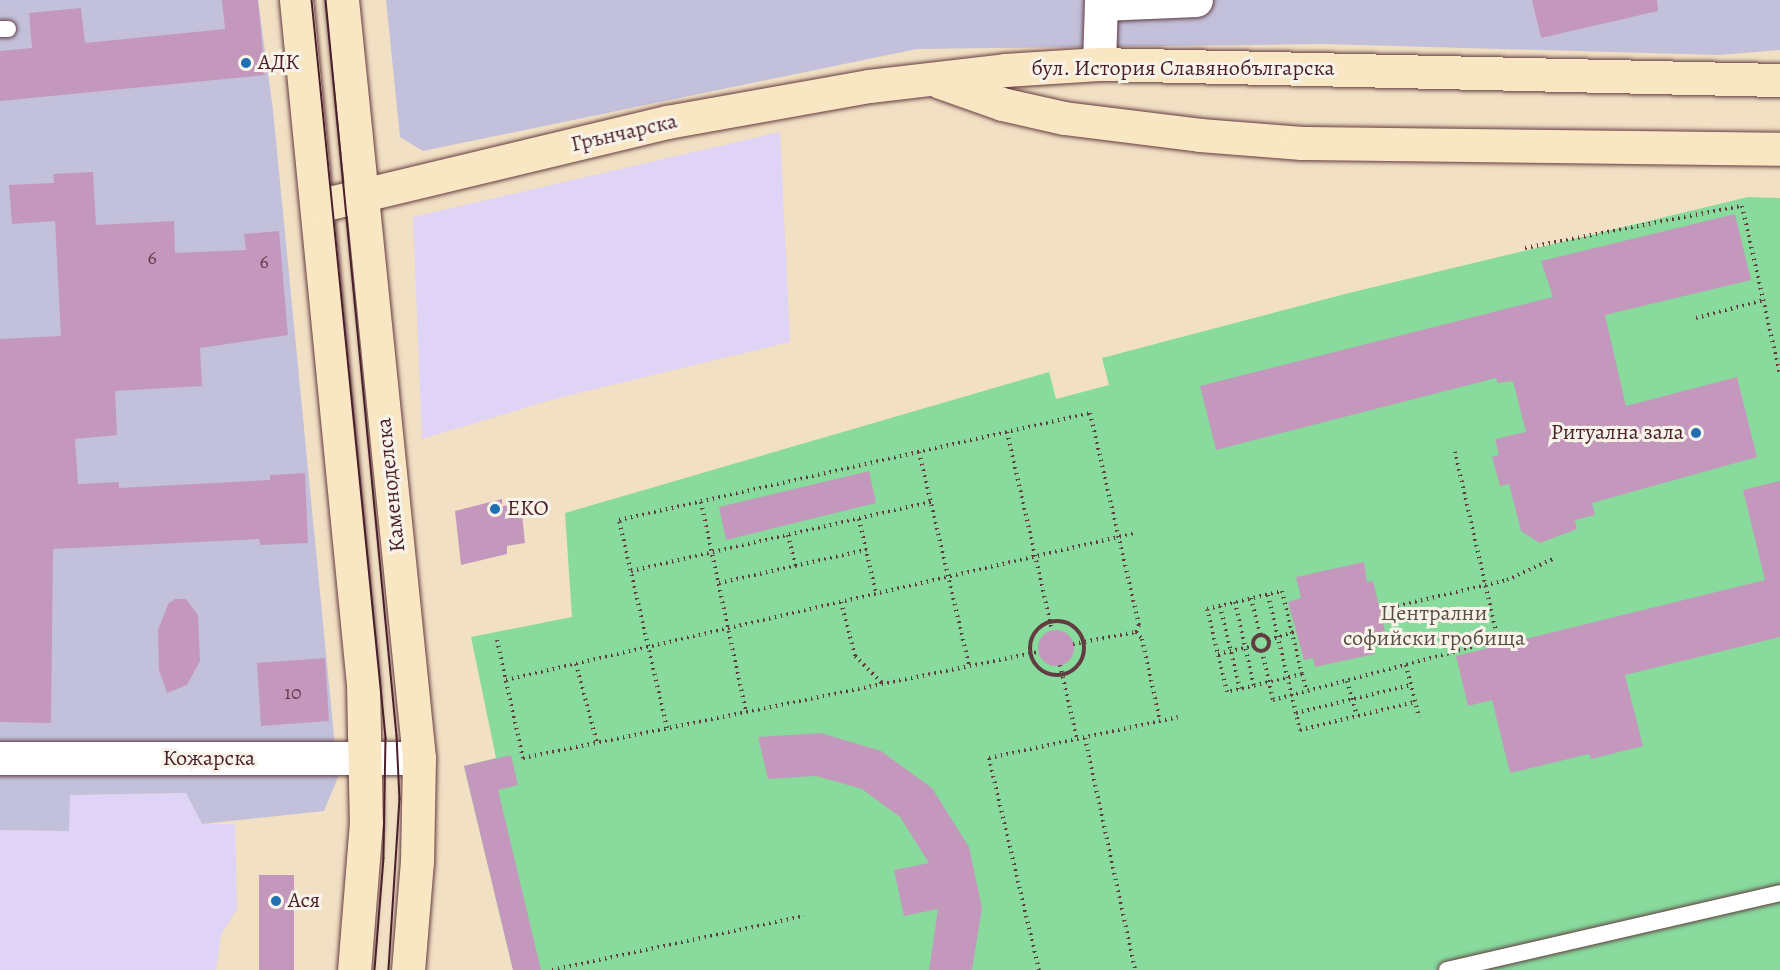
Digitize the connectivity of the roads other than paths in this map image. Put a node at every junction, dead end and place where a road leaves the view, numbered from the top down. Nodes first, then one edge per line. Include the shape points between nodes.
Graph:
1 (296, 0) edge
2 (342, 0) edge
3 (1196, 0) edge
4 (1101, 2) edge
5 (1099, 64) junction
6 (1780, 80) edge
7 (935, 81) junction
8 (1780, 148) edge
9 (361, 196) junction
10 (317, 206) junction
11 (0, 758) edge
12 (367, 758) junction
13 (419, 758) junction
14 (1780, 893) edge
15 (353, 966) edge
16 (408, 970) edge
17 (1447, 970) edge

1 - 10 main road, Каменоделска
2 - 9 main road, Каменоделска
3 - 4 street
4 - 5 street
5 - 6 main road, бул. История Славянобългарска
5 - 7 main road, бул. История Славянобългарска via 1005,70
7 - 8 main road, бул. История Славянобългарска via 1002,104 1064,118 1200,135 1302,143
7 - 9 main road, Грънчарска via 869,86 667,122
9 - 10 main road, Грънчарска
9 - 13 main road, Каменоделска
10 - 12 main road, Каменоделска via 355,584
11 - 12 street, Кожарска
12 - 13 street, Кожарска
12 - 15 main road, Каменоделска via 366,822
13 - 16 main road, Каменоделска via 417,861
14 - 17 lane

